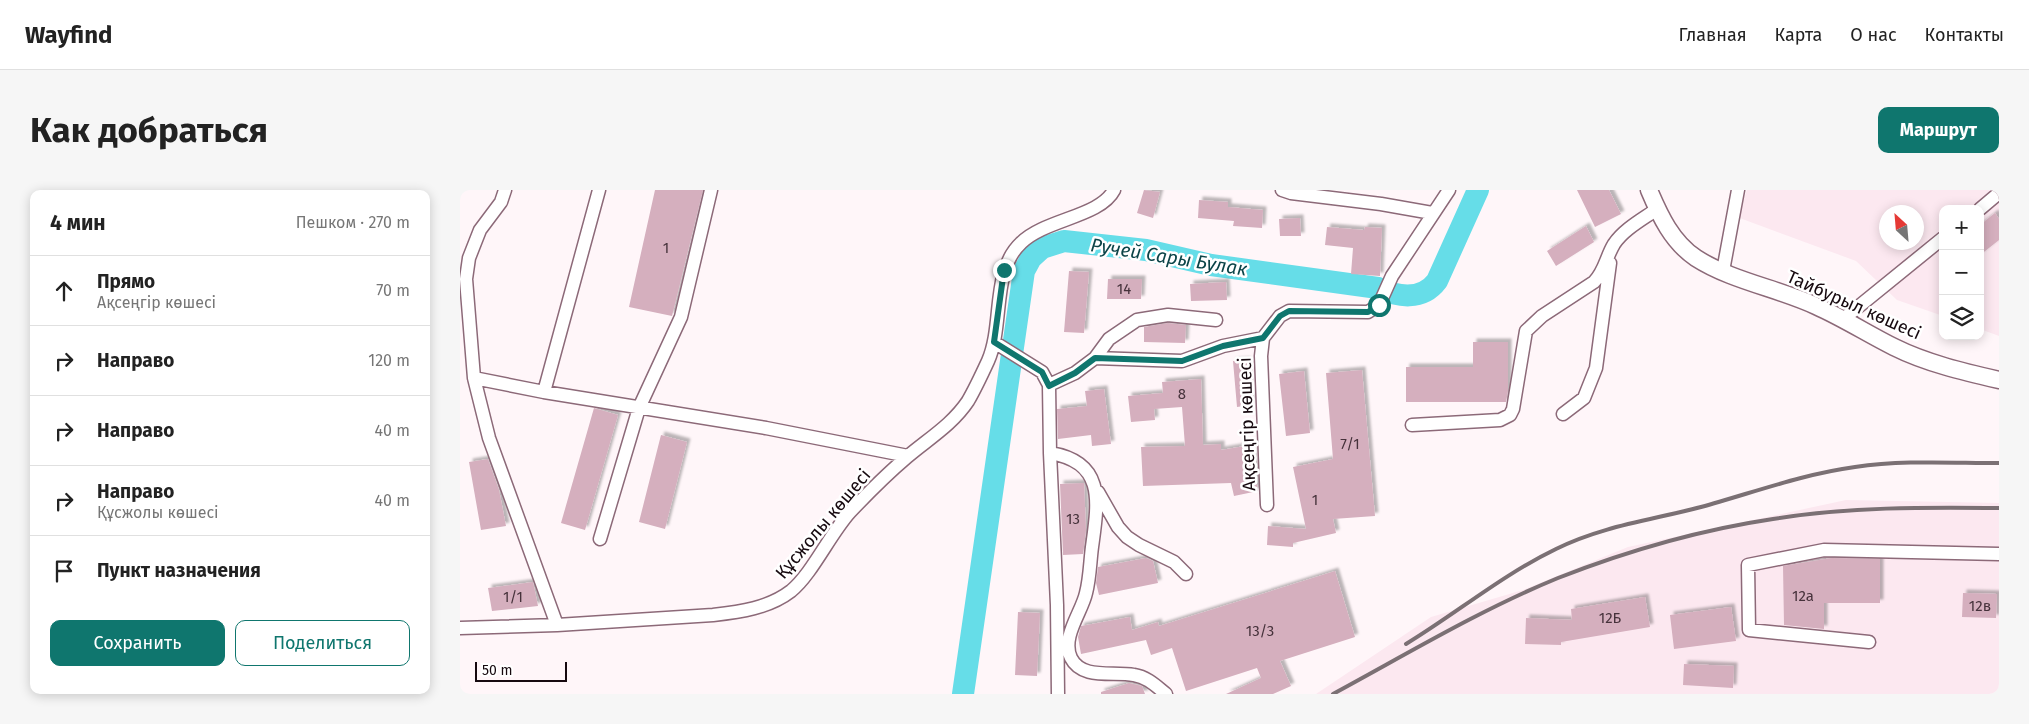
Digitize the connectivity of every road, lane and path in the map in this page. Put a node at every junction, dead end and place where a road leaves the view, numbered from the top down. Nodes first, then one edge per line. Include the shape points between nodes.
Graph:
1 (505, 190) edge
2 (599, 190) edge
3 (711, 190) edge
4 (1114, 190) edge
5 (1282, 190) edge
6 (1449, 190) edge
7 (1738, 190) edge
8 (1999, 193) edge
9 (1654, 196) edge
10 (1984, 206) edge
11 (1432, 213) junction
12 (1939, 241) edge
13 (1613, 246) junction
14 (1723, 271) junction
15 (1216, 320) dead end
16 (1842, 320) junction
17 (1263, 338) junction
18 (994, 342) junction
19 (1095, 358) junction
20 (474, 378) junction
21 (1999, 380) edge
22 (1049, 386) junction
23 (544, 392) junction
24 (639, 408) junction
25 (1563, 414) dead end
26 (1412, 425) dead end
27 (1050, 453) junction
28 (908, 456) junction
29 (1095, 488) junction
30 (1267, 505) dead end
31 (600, 539) dead end
32 (1999, 554) edge
33 (1186, 574) dead end
34 (557, 625) junction
35 (460, 628) edge
36 (1869, 642) dead end
37 (1058, 694) edge
38 (1166, 694) edge

1 - 20 street via 501,202 480,230 469,258 466,279
2 - 23 street
3 - 24 street via 681,318
4 - 18 street, Құсжолы көшесі via 1110,197 1092,209 1043,228 1021,243 1004,270
5 - 11 street
6 - 11 street, Ақсеңгір көшесі
7 - 14 street
8 - 10 street
9 - 13 street
9 - 14 main road, Тайбурыл көшесі via 1674,238 1696,258
11 - 17 street, Ақсеңгір көшесі via 1392,276 1379,305 1368,312 1289,311 1280,316
12 - 16 street
13 - 25 street via 1596,368 1584,398
13 - 26 street via 1606,265 1594,282 1542,316 1526,331 1510,414 1500,420
14 - 16 main road, Тайбурыл көшесі via 1815,306
15 - 19 street via 1168,315 1137,320 1109,339
16 - 21 main road, Тайбурыл көшесі via 1896,348
17 - 19 street via 1223,346 1182,361
17 - 30 street, Ақсеңгір көшесі
18 - 22 street via 1042,372
18 - 28 street, Құсжолы көшесі via 967,402 942,431
19 - 22 street
20 - 23 street
20 - 34 street via 489,438
22 - 27 street
23 - 24 street
24 - 28 street via 766,428
24 - 31 street
27 - 29 street via 1080,464 1088,472
27 - 37 street
28 - 34 street, Құсжолы көшесі via 849,514 808,572 793,590 781,598 746,610 713,615
29 - 33 street via 1127,536 1174,562
29 - 38 street via 1096,526 1086,593 1068,646 1071,657 1076,666 1085,671 1134,675 1149,680
32 - 36 street via 1824,550 1748,565 1749,630
34 - 35 street, Құсжолы көшесі

